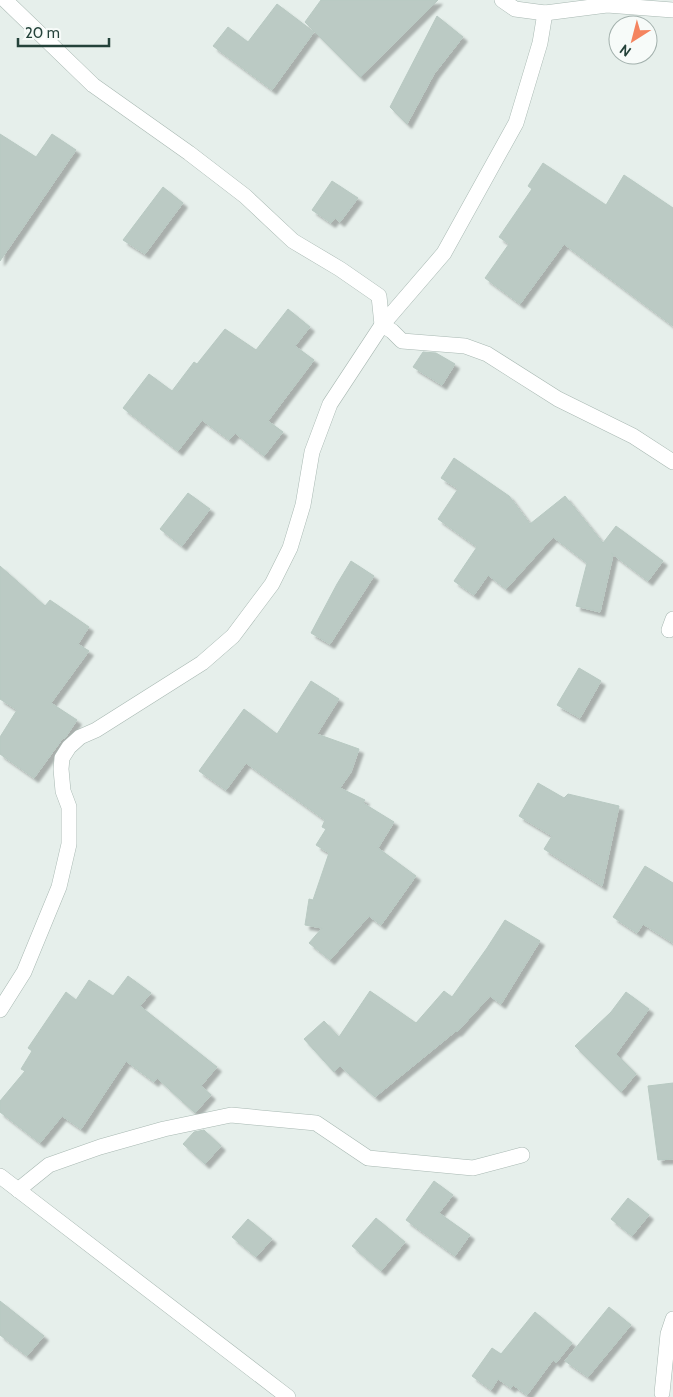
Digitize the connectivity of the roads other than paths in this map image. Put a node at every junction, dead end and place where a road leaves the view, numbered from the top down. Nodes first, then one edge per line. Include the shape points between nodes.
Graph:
1 (5, 0) edge
2 (502, 0) edge
3 (673, 10) edge
4 (545, 13) junction
5 (382, 325) junction
6 (673, 462) edge
7 (0, 1010) edge
8 (522, 1156) dead end
9 (0, 1176) edge
10 (18, 1190) junction
11 (673, 1319) edge
12 (662, 1393) dead end
13 (288, 1397) edge

1 - 5 street via 93,85 245,196 293,241 379,296
2 - 4 street via 515,9
3 - 4 street via 607,5
4 - 5 street via 540,43 516,123 444,253
5 - 6 street via 402,341 465,346 486,354 558,399 633,436
5 - 7 street via 330,404 312,452 303,505 290,548 272,584 233,636 202,663 80,737 62,758 63,791 69,807 69,844 59,887 24,972
8 - 10 street via 473,1168 368,1158 316,1123 231,1115 100,1147 49,1165
9 - 10 street
10 - 13 street
11 - 12 street via 668,1334

